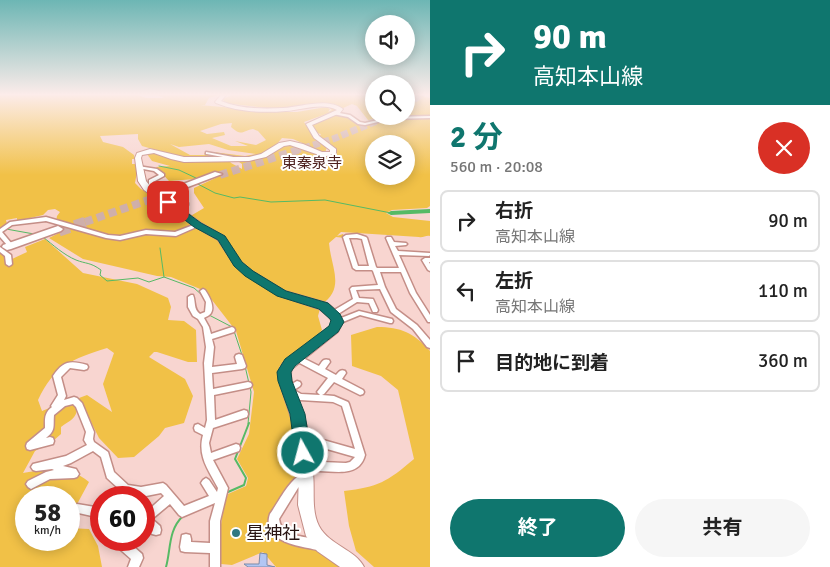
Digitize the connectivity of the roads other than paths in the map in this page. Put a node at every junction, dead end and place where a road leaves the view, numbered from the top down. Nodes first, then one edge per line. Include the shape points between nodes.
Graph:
1 (312, 121) edge
2 (358, 121) edge
3 (376, 121) edge
4 (207, 153) dead end
5 (239, 159) junction
6 (140, 168) junction
7 (216, 175) tunnel mouth
8 (157, 188) junction
9 (170, 190) joint
10 (186, 204) dead end
11 (198, 225) junction
12 (58, 230) tunnel mouth
13 (1, 231) edge
14 (404, 244) dead end
15 (6, 247) edge
16 (427, 251) edge
17 (395, 254) junction
18 (430, 260) edge
19 (9, 264) dead end
20 (374, 269) junction
21 (430, 269) edge
22 (402, 270) junction
23 (382, 287) junction
24 (203, 291) dead end
25 (191, 297) dead end
26 (356, 300) junction
27 (421, 306) junction
28 (430, 306) edge
29 (375, 310) dead end
30 (205, 315) junction
31 (336, 318) junction
32 (430, 320) edge
33 (390, 321) dead end
34 (232, 330) dead end
35 (208, 338) junction
36 (430, 345) edge
37 (240, 357) dead end
38 (297, 358) junction
39 (326, 362) dead end
40 (84, 367) dead end
41 (209, 370) junction
42 (320, 370) junction
43 (337, 376) junction
44 (297, 384) dead end
45 (248, 385) dead end
46 (288, 390) junction
47 (321, 392) dead end
48 (360, 392) dead end
49 (210, 393) junction
50 (50, 413) junction
51 (244, 414) dead end
52 (198, 428) dead end
53 (209, 430) junction
54 (301, 437) junction
55 (50, 441) dead end
56 (92, 446) junction
57 (236, 448) dead end
58 (361, 454) junction
59 (208, 458) junction
60 (53, 464) junction
61 (36, 467) dead end
62 (305, 468) junction
63 (306, 480) junction
64 (206, 483) dead end
65 (31, 484) dead end
66 (123, 486) edge
67 (155, 490) edge
68 (218, 496) junction
69 (172, 497) junction
70 (155, 510) edge
71 (186, 539) dead end
72 (323, 545) junction
73 (215, 548) junction
74 (130, 551) edge
75 (133, 567) edge
76 (215, 567) edge
77 (355, 567) edge

1 - 5 main road via 309,125 316,136 333,149 332,154 288,143 262,156
2 - 3 street via 365,124
4 - 5 street
5 - 6 main road via 179,159 159,151 148,151 138,155
6 - 8 street via 158,171 162,175 151,183
6 - 11 main road via 147,188
7 - 9 highway
8 - 9 street
8 - 10 street
11 - 13 street via 176,234 142,232 120,238 46,218 9,225
11 - 31 main road via 223,239 238,264 255,277 282,293 312,302
12 - 15 highway
13 - 15 street
14 - 17 street via 390,241
15 - 19 street
16 - 17 street
17 - 22 street
18 - 21 street via 425,260
20 - 20 street via 364,238 346,237 356,268
20 - 22 street
20 - 23 street
22 - 27 street
23 - 26 street via 354,288
23 - 36 street via 393,310 418,330
24 - 30 street via 208,300
25 - 30 street via 195,314
26 - 29 street via 371,301
26 - 31 street
27 - 28 street
27 - 32 street
30 - 35 street
31 - 33 street via 366,313
31 - 38 main road via 330,332
34 - 35 street
35 - 41 street
37 - 41 street via 242,366
38 - 42 street
38 - 46 main road via 284,372
39 - 42 street
40 - 50 street via 70,364 57,376 62,398
41 - 49 street
42 - 43 street
43 - 47 street
43 - 48 street
44 - 46 street
45 - 49 street
46 - 54 main road via 298,414
46 - 58 street via 300,397 334,399 345,404
49 - 53 street
50 - 55 street via 48,432 30,446
50 - 56 street via 66,402 75,401 90,432 88,440
51 - 53 street
52 - 53 street
53 - 59 street via 205,443
54 - 58 street
54 - 62 main road
56 - 60 street via 68,460
56 - 66 street via 98,447 105,455 110,475
57 - 59 street
58 - 62 street via 356,464 349,467
59 - 68 street via 222,486
60 - 61 street
60 - 65 street via 74,474 49,476
62 - 63 main road
63 - 72 main road via 308,520
63 - 72 street via 301,479 295,485 274,518 274,524 286,539
64 - 68 street
67 - 69 street via 163,488
68 - 69 street via 182,512
68 - 73 street
69 - 70 street
71 - 73 street via 185,547
72 - 77 main road
73 - 76 street
74 - 75 street via 138,558

